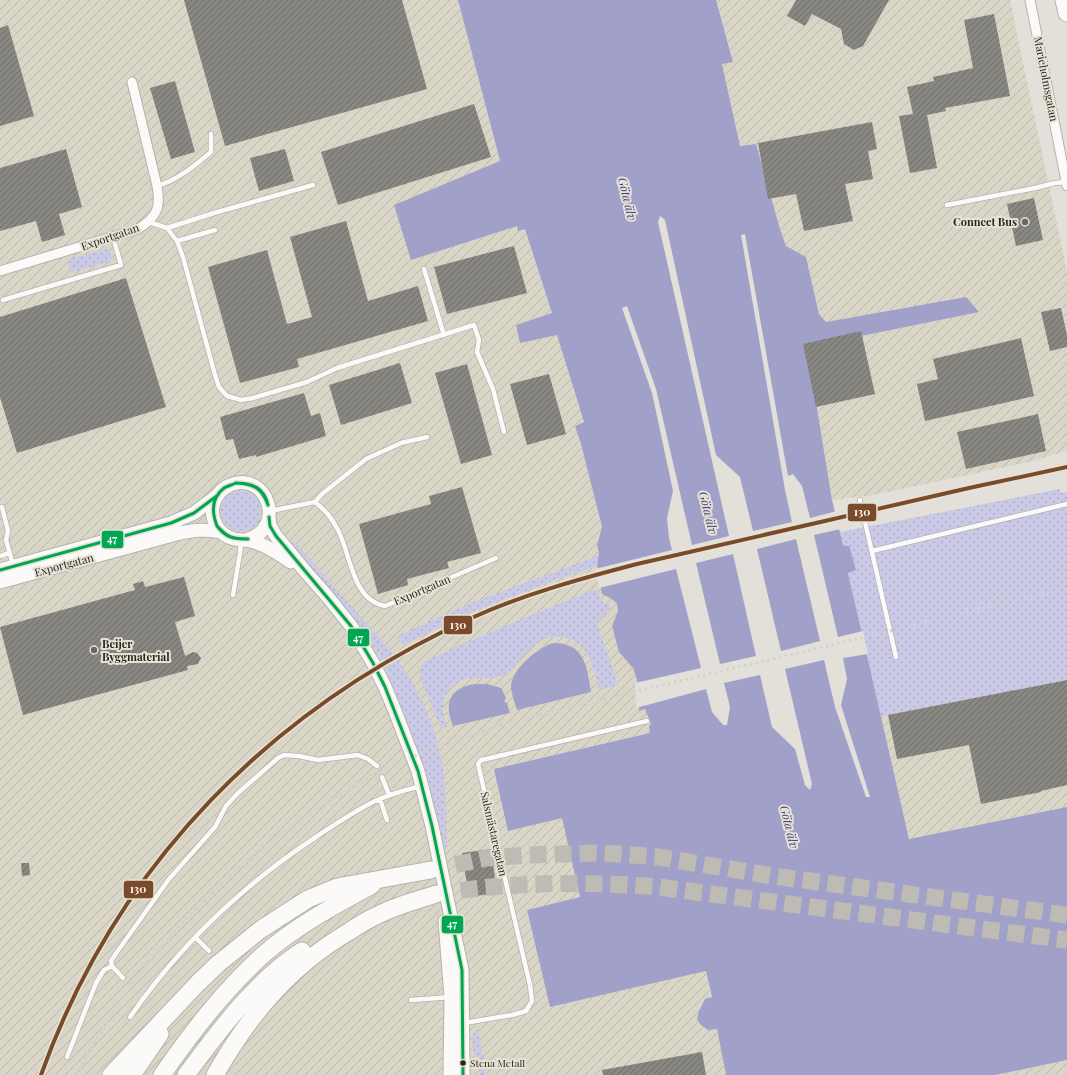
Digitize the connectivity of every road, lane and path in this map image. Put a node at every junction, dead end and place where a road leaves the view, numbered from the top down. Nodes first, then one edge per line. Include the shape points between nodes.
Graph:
1 (1030, 0) edge
2 (1064, 0) edge
3 (1067, 13) edge
4 (132, 82) dead end
5 (211, 134) dead end
6 (1067, 184) edge
7 (313, 185) dead end
8 (156, 186) junction
9 (947, 205) dead end
10 (149, 222) junction
11 (167, 228) junction
12 (215, 230) dead end
13 (113, 237) junction
14 (177, 242) junction
15 (424, 269) dead end
16 (0, 271) edge
17 (3, 300) dead end
18 (444, 335) junction
19 (504, 432) dead end
20 (427, 437) dead end
21 (218, 495) junction
22 (860, 500) dead end
23 (315, 502) junction
24 (1067, 504) edge
25 (2, 507) dead end
26 (269, 514) junction
27 (222, 532) junction
28 (244, 539) junction
29 (872, 551) junction
30 (9, 553) junction
31 (0, 556) edge
32 (496, 558) dead end
33 (13, 566) junction
34 (0, 570) edge
35 (305, 571) junction
36 (0, 582) edge
37 (233, 595) dead end
38 (896, 657) dead end
39 (647, 721) dead end
40 (377, 766) dead end
41 (382, 777) dead end
42 (422, 786) junction
43 (390, 795) junction
44 (380, 799) junction
45 (387, 820) dead end
46 (431, 870) tunnel mouth
47 (386, 877) junction
48 (440, 891) junction
49 (401, 906) junction
50 (195, 937) junction
51 (210, 951) dead end
52 (112, 966) junction
53 (123, 978) dead end
54 (198, 983) junction
55 (457, 997) junction
56 (410, 1000) dead end
57 (130, 1017) dead end
58 (463, 1024) junction
59 (67, 1057) dead end
60 (110, 1075) edge
61 (132, 1075) edge
62 (162, 1075) edge
63 (186, 1075) edge
64 (216, 1075) edge
65 (450, 1075) edge
66 (462, 1075) edge

1 - 6 street, Marieholmsgatan
2 - 3 highway
4 - 8 street, Exportgatan
5 - 8 lane via 211,152 186,172
6 - 9 lane, Marieholmsgatan via 1055,183
7 - 11 lane
8 - 10 street, Exportgatan via 159,202 157,211
10 - 11 lane
10 - 13 street, Exportgatan via 138,229
11 - 14 lane
12 - 14 lane
13 - 16 street, Exportgatan
13 - 17 lane via 121,265
14 - 18 lane via 215,375 219,387 228,396 241,400 253,398 307,382 337,368
15 - 18 lane
18 - 19 lane via 474,325 479,340 477,352 493,390
20 - 23 lane via 401,443 366,459
21 - 26 street, Exportgatan via 232,485 249,484 264,494
21 - 27 street via 214,502 213,514
21 - 33 street, Exportgatan via 194,513 177,520
22 - 29 lane
23 - 26 lane
23 - 32 lane, Exportgatan via 329,514 339,532 358,582 367,597 377,604 385,606
24 - 29 lane
25 - 30 lane via 8,531 6,540
26 - 28 street via 262,531
26 - 35 street via 272,531
27 - 28 street, Exportgatan via 230,538
27 - 36 street, Exportgatan via 198,529 180,533
28 - 35 street via 270,548
28 - 37 lane
29 - 38 lane
30 - 31 lane
30 - 33 lane
33 - 34 street, Exportgatan
35 - 42 street via 344,616 373,663 395,710
39 - 58 lane, Salsmästaregatan via 481,760 478,764 532,1001 526,1011
40 - 52 lane via 368,758 358,755 318,760 284,755 278,758 226,806 216,827 169,879 111,961
41 - 43 lane
42 - 43 lane
42 - 48 street via 434,832
43 - 44 lane
44 - 45 lane
44 - 50 lane via 343,819 288,855 237,896
46 - 47 highway
47 - 54 highway via 337,886 308,899 260,930
47 - 62 highway via 313,918 265,953 227,990
48 - 49 highway
48 - 55 street
49 - 63 highway via 354,920 300,952 281,967 232,1016
49 - 64 highway via 364,922 332,941 293,972 269,996 230,1049
50 - 51 lane
50 - 57 lane via 162,974
52 - 53 lane
52 - 59 lane via 104,970 96,983
54 - 60 highway
54 - 61 highway
55 - 56 lane
55 - 58 street
55 - 65 street
58 - 66 street

